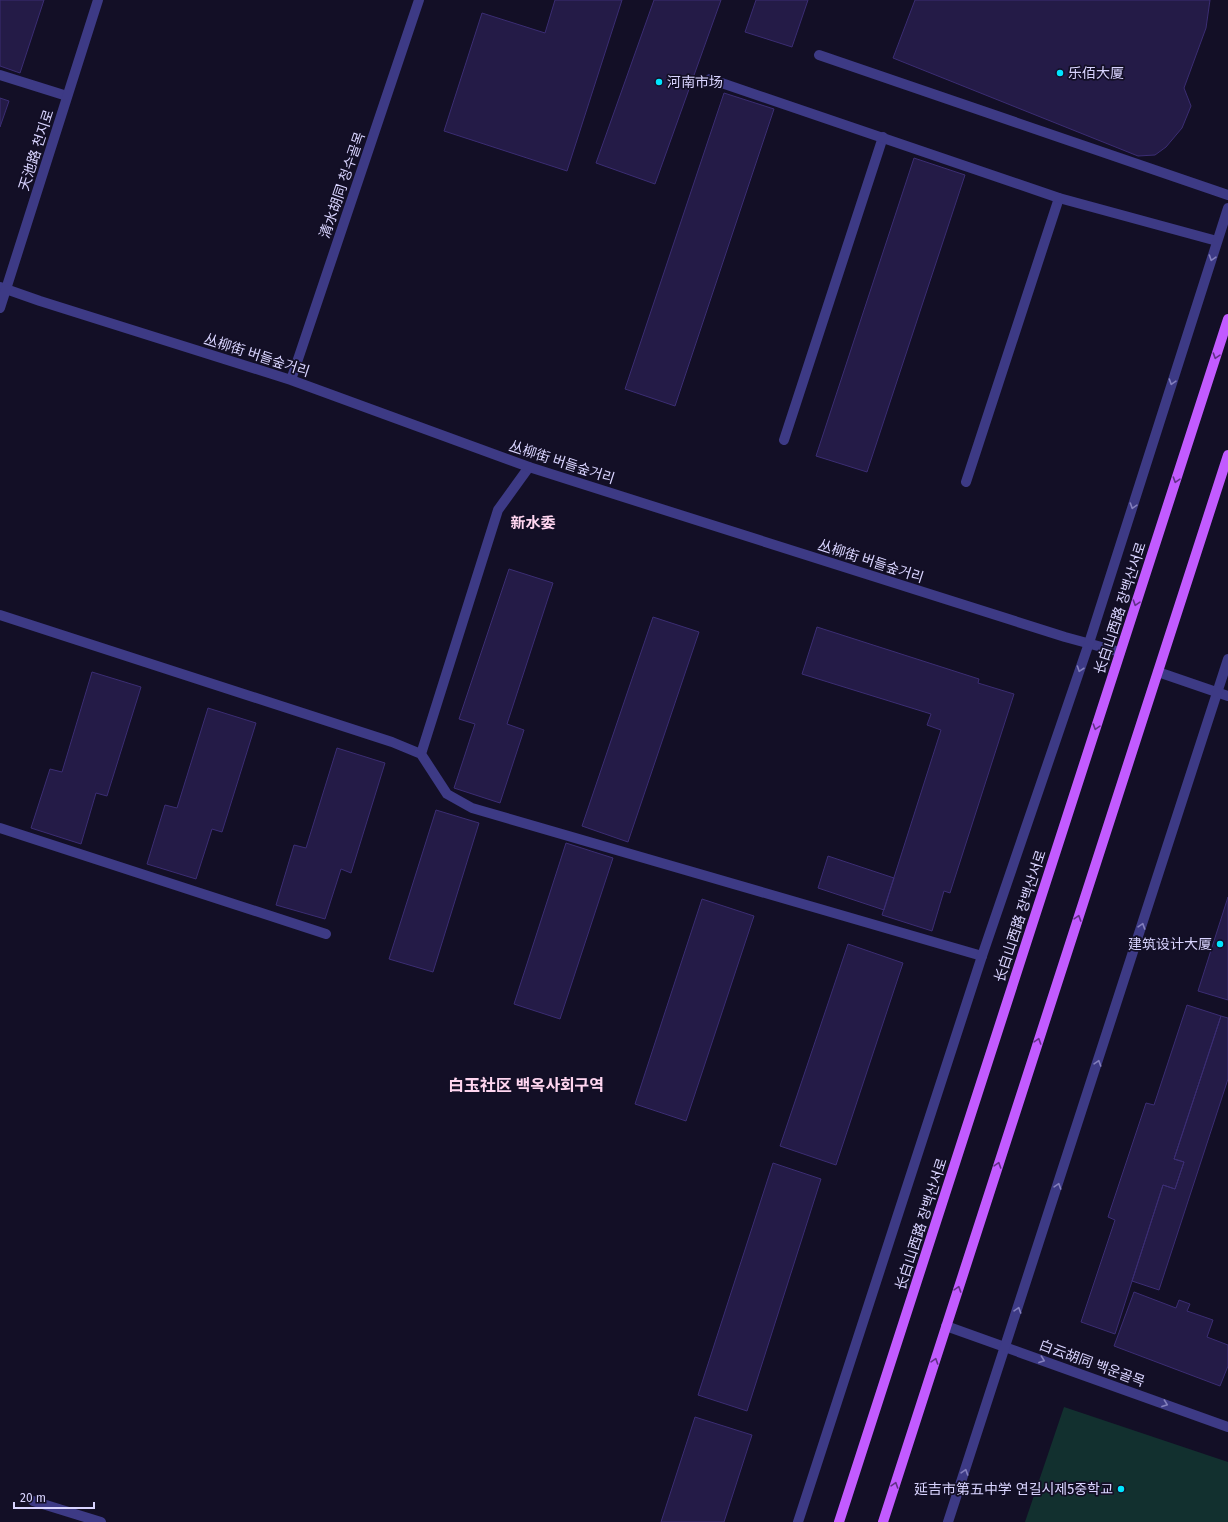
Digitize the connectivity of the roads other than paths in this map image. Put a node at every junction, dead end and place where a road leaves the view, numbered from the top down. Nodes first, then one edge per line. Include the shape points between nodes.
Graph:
1 (98, 0) edge
2 (419, 0) edge
3 (819, 55) dead end
4 (0, 75) edge
5 (710, 79) dead end
6 (67, 96) junction
7 (883, 137) junction
8 (1228, 195) edge
9 (1058, 198) junction
10 (1228, 208) edge
11 (1217, 241) junction
12 (3, 288) edge
13 (0, 308) edge
14 (1228, 319) edge
15 (291, 380) junction
16 (784, 440) dead end
17 (1228, 455) edge
18 (529, 467) junction
19 (966, 482) dead end
20 (0, 615) edge
21 (1089, 643) junction
22 (1120, 652) junction
23 (1228, 659) edge
24 (1158, 672) junction
25 (1217, 692) junction
26 (1228, 696) edge
27 (421, 754) junction
28 (0, 828) edge
29 (326, 934) dead end
30 (982, 956) junction
31 (946, 1326) junction
32 (1006, 1347) junction
33 (1228, 1427) edge
34 (33, 1500) dead end
35 (101, 1522) edge
36 (798, 1522) edge
37 (839, 1522) edge
38 (883, 1522) edge
39 (948, 1522) edge

1 - 6 street, 天池路 천지로
2 - 15 street, 清水胡同 청수골목
3 - 8 street
4 - 6 street
5 - 7 street
6 - 12 street, 天池路 천지로
7 - 9 street
7 - 16 street
9 - 11 street
9 - 19 street
10 - 11 street
11 -> 21 street
12 - 13 street, 天池路 천지로
12 - 15 street, 丛柳街 버들숲거리
14 -> 22 main road, 长白山西路 장백산서로
15 - 18 street, 丛柳街 버들숲거리
17 - 24 main road
18 - 21 street, 丛柳街 버들숲거리
18 - 27 street via 498,510
20 - 27 street via 392,742
21 - 22 street, 丛柳街 버들숲거리
21 -> 30 street
22 -> 37 main road, 长白山西路 장백산서로
23 - 25 street
24 - 25 street
31 -> 24 main road
25 - 26 street
32 -> 25 street
27 - 30 street via 447,794 472,808
28 - 29 street
30 - 36 street
31 - 32 street, 白云胡同 백운골목
38 -> 31 main road
32 -> 33 street, 白云胡同 백운골목
39 -> 32 street
34 - 35 street

